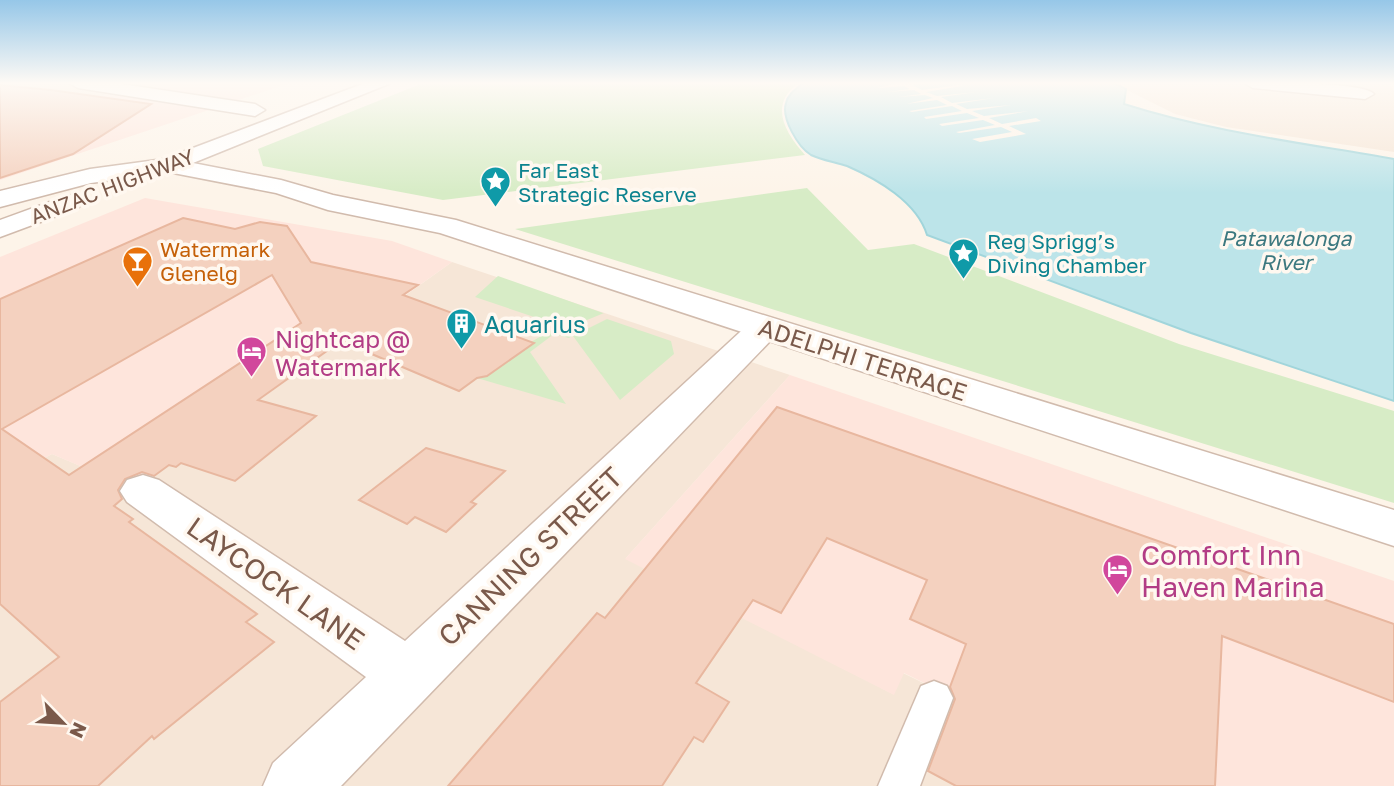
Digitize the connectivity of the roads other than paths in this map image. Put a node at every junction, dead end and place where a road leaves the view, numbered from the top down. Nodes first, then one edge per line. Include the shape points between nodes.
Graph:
1 (227, 120) edge
2 (285, 120) edge
3 (282, 121) junction
4 (217, 123) dead end
5 (167, 166) junction
6 (137, 173) junction
7 (211, 174) junction
8 (0, 199) edge
9 (328, 202) junction
10 (0, 229) edge
11 (764, 328) junction
12 (143, 491) dead end
13 (1394, 528) edge
14 (408, 675) junction
15 (934, 698) dead end
16 (296, 786) edge
17 (899, 786) edge

1 - 4 street
2 - 3 street, ANZAC HIGHWAY
3 - 5 street, ANZAC HIGHWAY
3 - 7 street via 214,166
5 - 6 street, ANZAC HIGHWAY
5 - 7 street, ADELPHI TERRACE
6 - 8 street via 90,176
6 - 8 street, ANZAC HIGHWAY via 148,155 169,140
6 - 9 street, ADELPHI TERRACE via 260,197
6 - 10 street, ANZAC HIGHWAY
7 - 9 street, ADELPHI TERRACE via 281,187
9 - 11 street, ADELPHI TERRACE via 446,226
11 - 13 street, ADELPHI TERRACE
11 - 14 street, CANNING STREET
12 - 14 street, LAYCOCK LANE
14 - 16 street, CANNING STREET
15 - 17 lane

